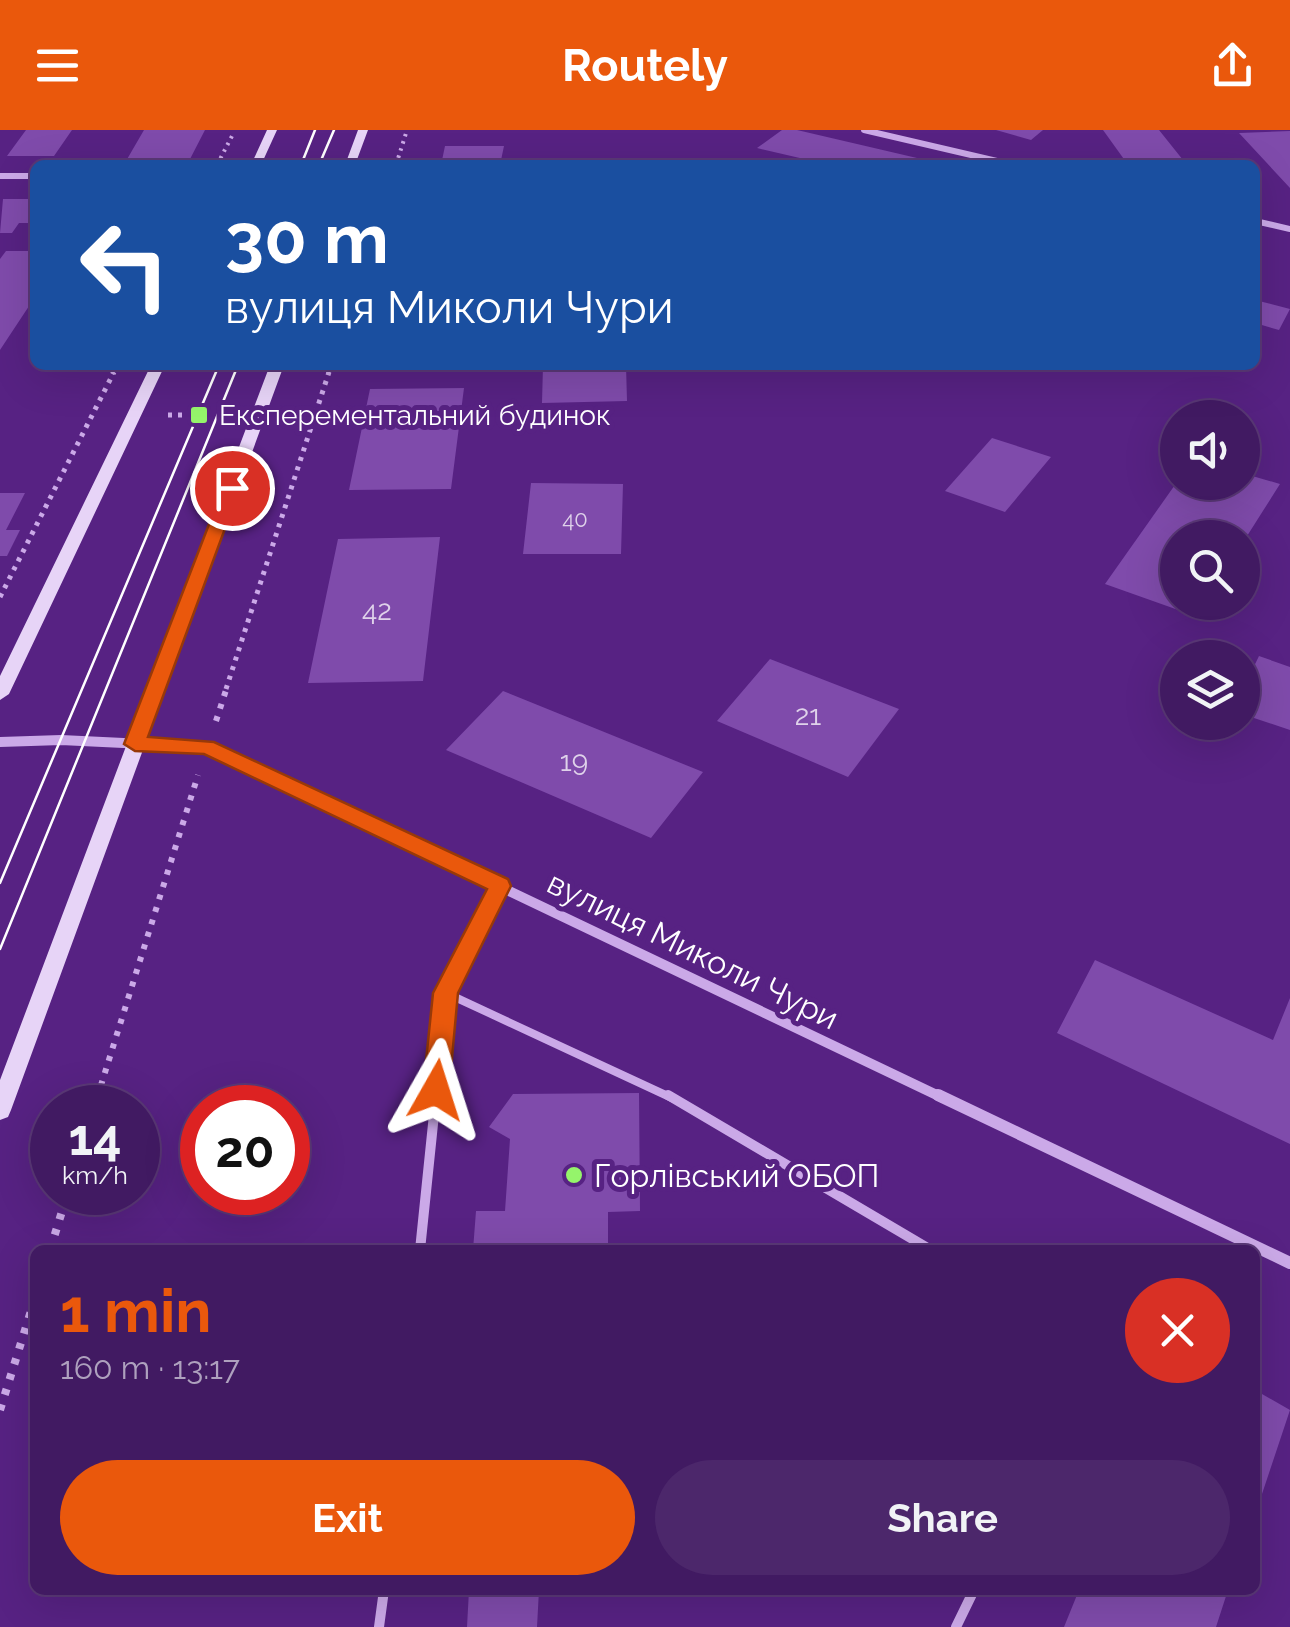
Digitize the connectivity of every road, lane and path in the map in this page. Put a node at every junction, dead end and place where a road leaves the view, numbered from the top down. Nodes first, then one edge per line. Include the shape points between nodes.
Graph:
1 (235, 130) edge
2 (272, 130) edge
3 (363, 130) edge
4 (407, 130) edge
5 (864, 130) edge
6 (219, 160) edge
7 (258, 160) edge
8 (352, 160) edge
9 (398, 160) edge
10 (993, 160) edge
11 (0, 176) edge
12 (30, 176) edge
13 (1260, 222) edge
14 (1290, 229) edge
15 (114, 370) edge
16 (156, 370) edge
17 (275, 370) edge
18 (0, 597) edge
19 (0, 694) edge
20 (0, 742) edge
21 (135, 744) junction
22 (500, 886) junction
23 (446, 993) junction
24 (0, 1110) edge
25 (61, 1215) edge
26 (52, 1245) edge
27 (421, 1245) edge
28 (922, 1245) edge
29 (1252, 1245) edge
30 (1260, 1249) edge
31 (1290, 1263) edge
32 (30, 1314) edge
33 (0, 1410) edge
34 (383, 1595) edge
35 (972, 1595) edge
36 (379, 1627) edge
37 (956, 1627) edge

1 - 6 path
2 - 7 main road
3 - 8 main road
4 - 9 path
5 - 10 street
11 - 12 street
13 - 14 street
15 - 18 path
16 - 19 main road
17 - 21 main road
20 - 21 street, вулиця Миколи Чури
21 - 22 street, вулиця Миколи Чури via 207,747
21 - 24 main road
22 - 23 lane
22 - 29 street, вулиця Миколи Чури
23 - 27 lane
23 - 28 lane via 667,1095
25 - 26 path
30 - 31 street, вулиця Миколи Чури
32 - 33 path
34 - 36 lane
35 - 37 lane

